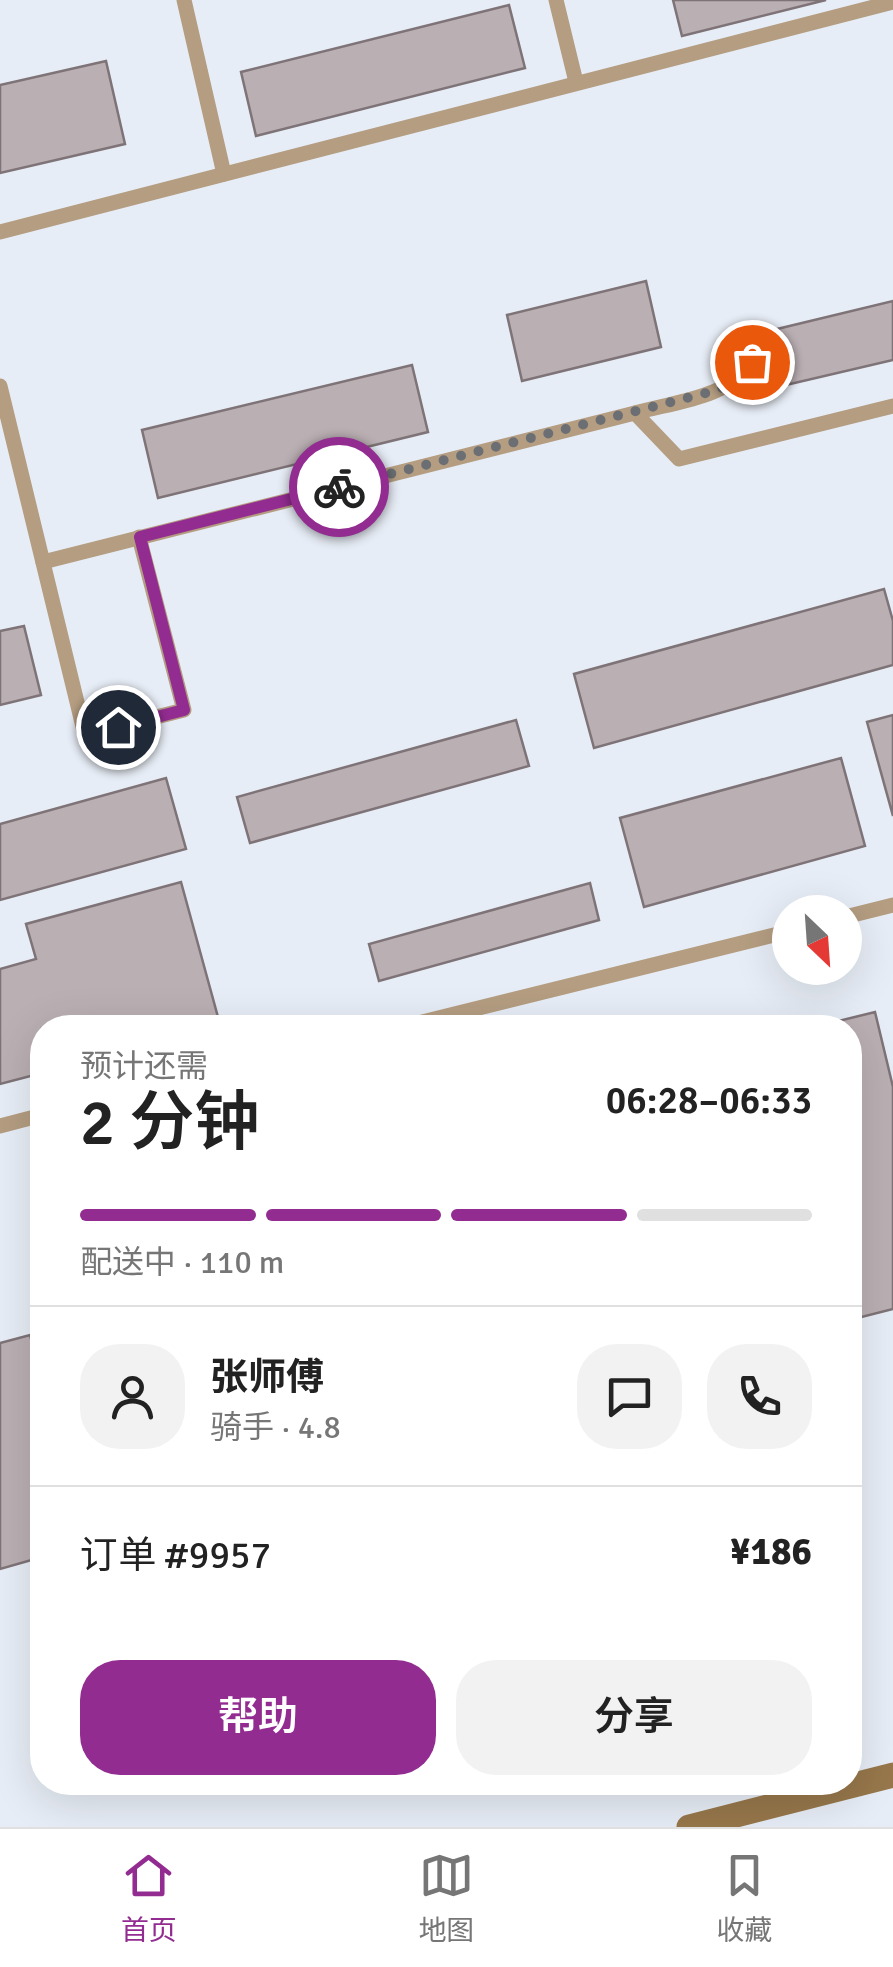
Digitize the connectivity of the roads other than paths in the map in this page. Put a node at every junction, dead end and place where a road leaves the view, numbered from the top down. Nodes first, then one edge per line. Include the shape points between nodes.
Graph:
1 (184, 0) edge
2 (556, 0) edge
3 (893, 2) edge
4 (576, 82) junction
5 (224, 174) junction
6 (0, 232) edge
7 (752, 362) dead end
8 (0, 386) edge
9 (893, 406) edge
10 (635, 412) junction
11 (140, 537) junction
12 (42, 562) junction
13 (893, 905) edge
14 (862, 913) edge
15 (772, 935) edge
16 (451, 1015) edge
17 (30, 1118) edge
18 (0, 1126) edge
19 (893, 1775) edge
20 (862, 1783) edge
21 (815, 1795) edge
22 (690, 1827) edge

1 - 5 lane
2 - 4 lane
3 - 4 lane
4 - 5 lane
5 - 6 lane
7 - 10 lane via 741,379 718,390
8 - 12 lane
9 - 10 lane via 678,458
10 - 11 lane
11 - 12 lane
11 - 12 lane via 184,710 85,735
13 - 14 lane
15 - 16 lane
17 - 18 lane
19 - 20 street
21 - 22 street

